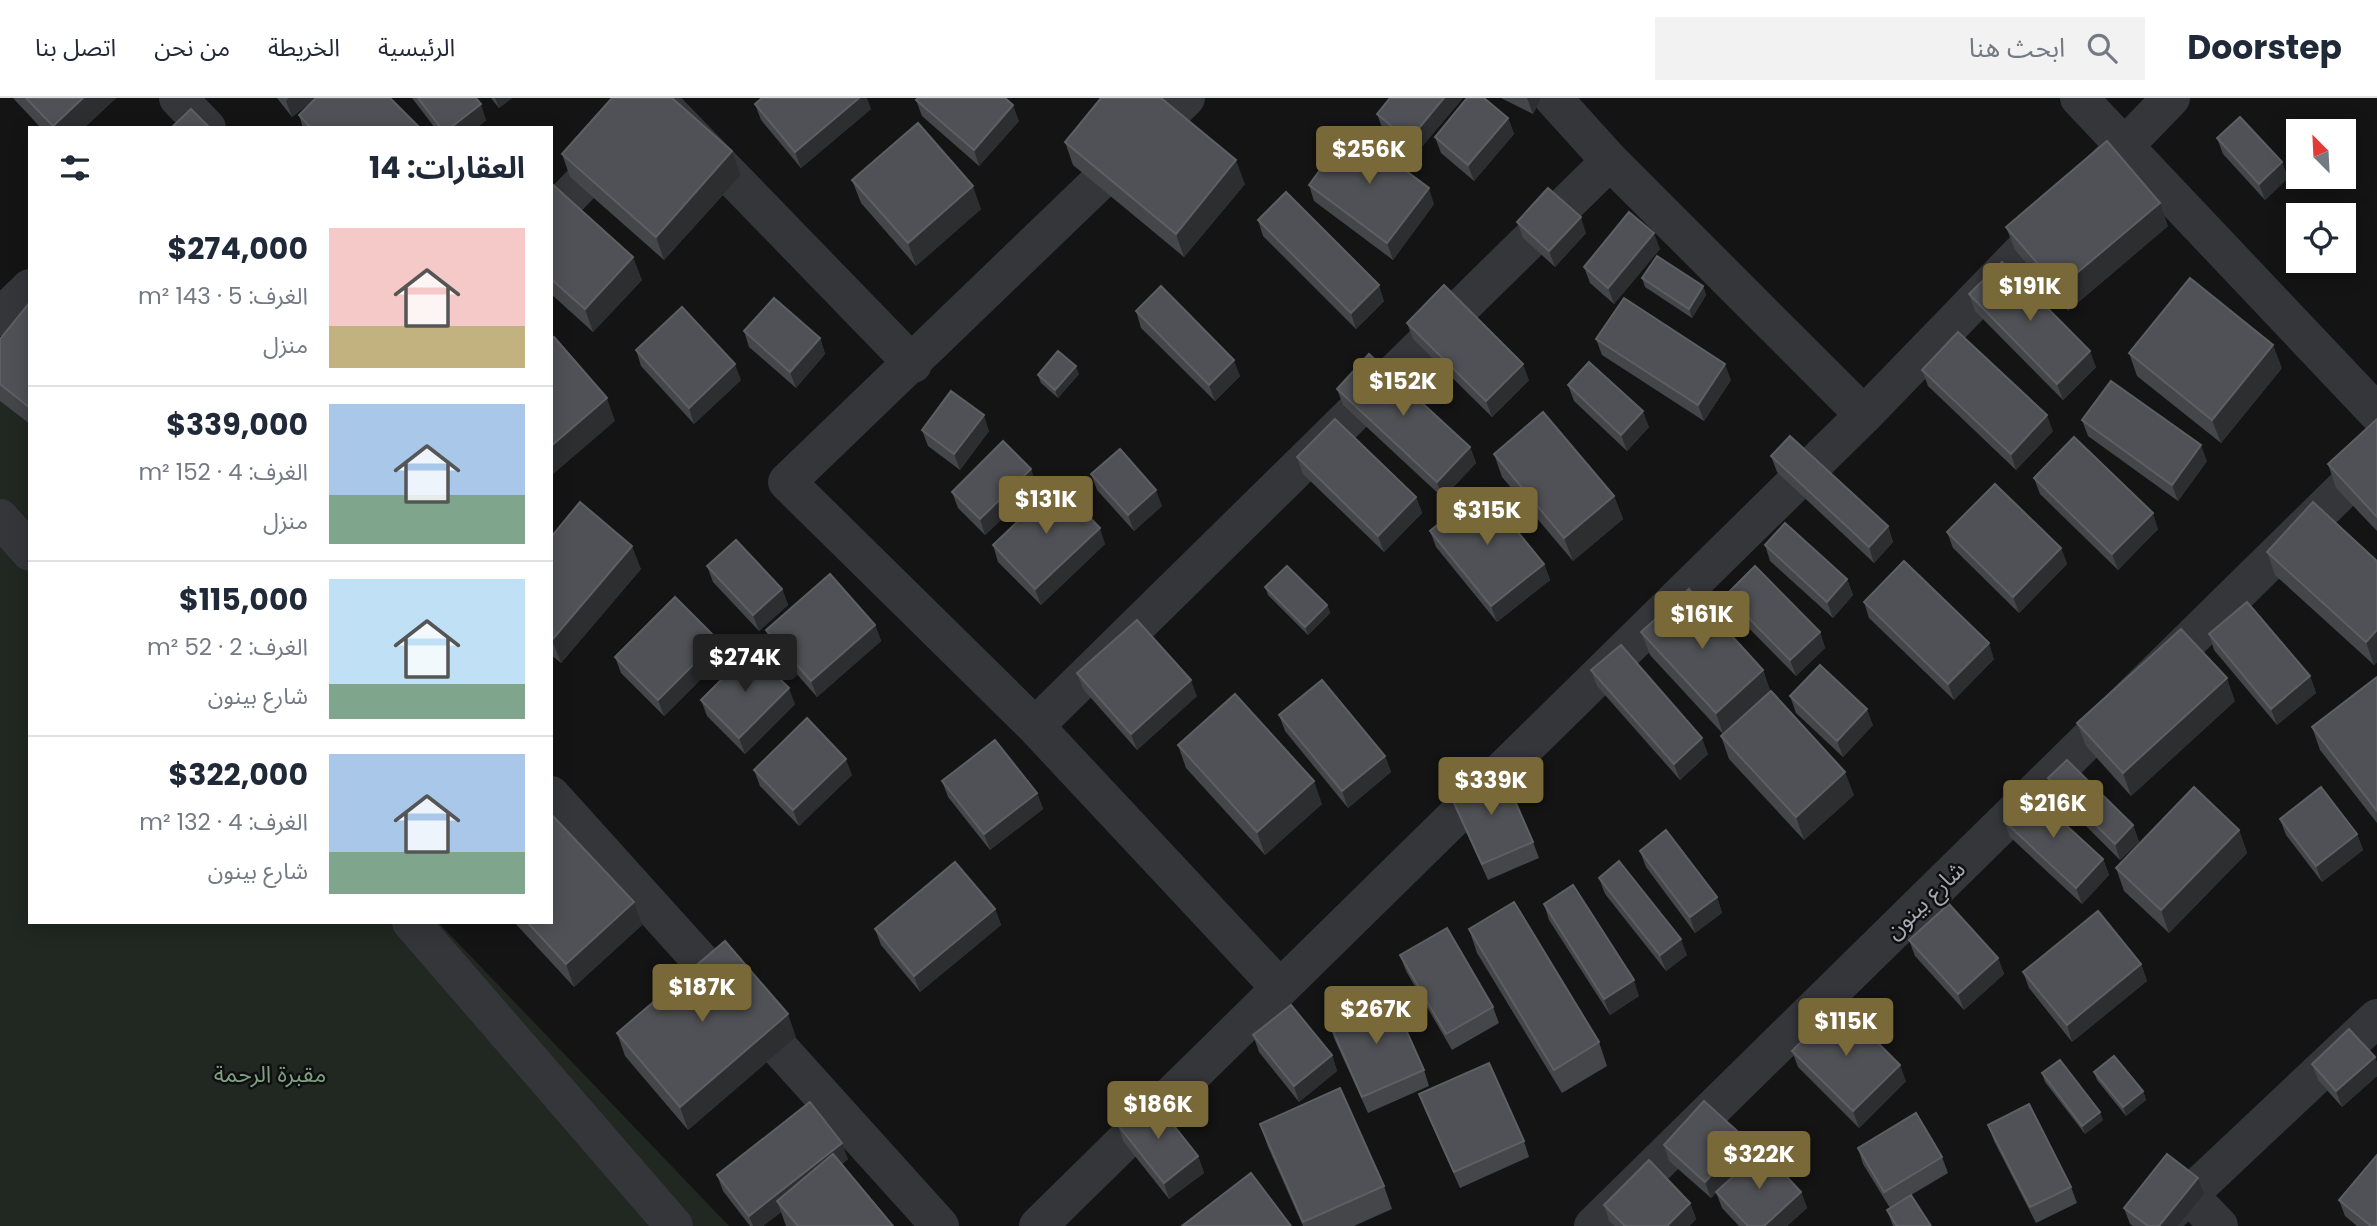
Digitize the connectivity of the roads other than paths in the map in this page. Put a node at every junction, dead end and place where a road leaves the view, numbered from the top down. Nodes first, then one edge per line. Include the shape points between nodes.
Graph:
1 (1186, 98) edge
2 (1553, 98) edge
3 (2080, 98) edge
4 (2171, 98) edge
5 (660, 100) edge
6 (2123, 145) junction
7 (1610, 161) junction
8 (553, 213) edge
9 (28, 290) edge
10 (0, 317) edge
11 (913, 364) junction
12 (2377, 413) edge
13 (1864, 415) junction
14 (2377, 456) edge
15 (0, 518) edge
16 (28, 550) edge
17 (1035, 726) junction
18 (553, 796) edge
19 (413, 924) edge
20 (1280, 988) junction
21 (2377, 1018) edge
22 (2189, 1195) junction
23 (674, 1226) edge
24 (940, 1226) edge
25 (1038, 1226) edge
26 (1593, 1226) edge
27 (2156, 1226) edge
28 (2219, 1226) edge

1 - 11 street
2 - 7 street
3 - 6 street
4 - 6 street
5 - 8 street
5 - 11 street
6 - 12 street
6 - 13 street
7 - 13 street
7 - 17 street
9 - 10 street
11 - 17 street via 788,482
13 - 20 street
14 - 26 street, شارع بينون
15 - 16 street
17 - 20 street
18 - 24 street
19 - 23 street
20 - 25 street
21 - 22 street
22 - 27 street
22 - 28 street

